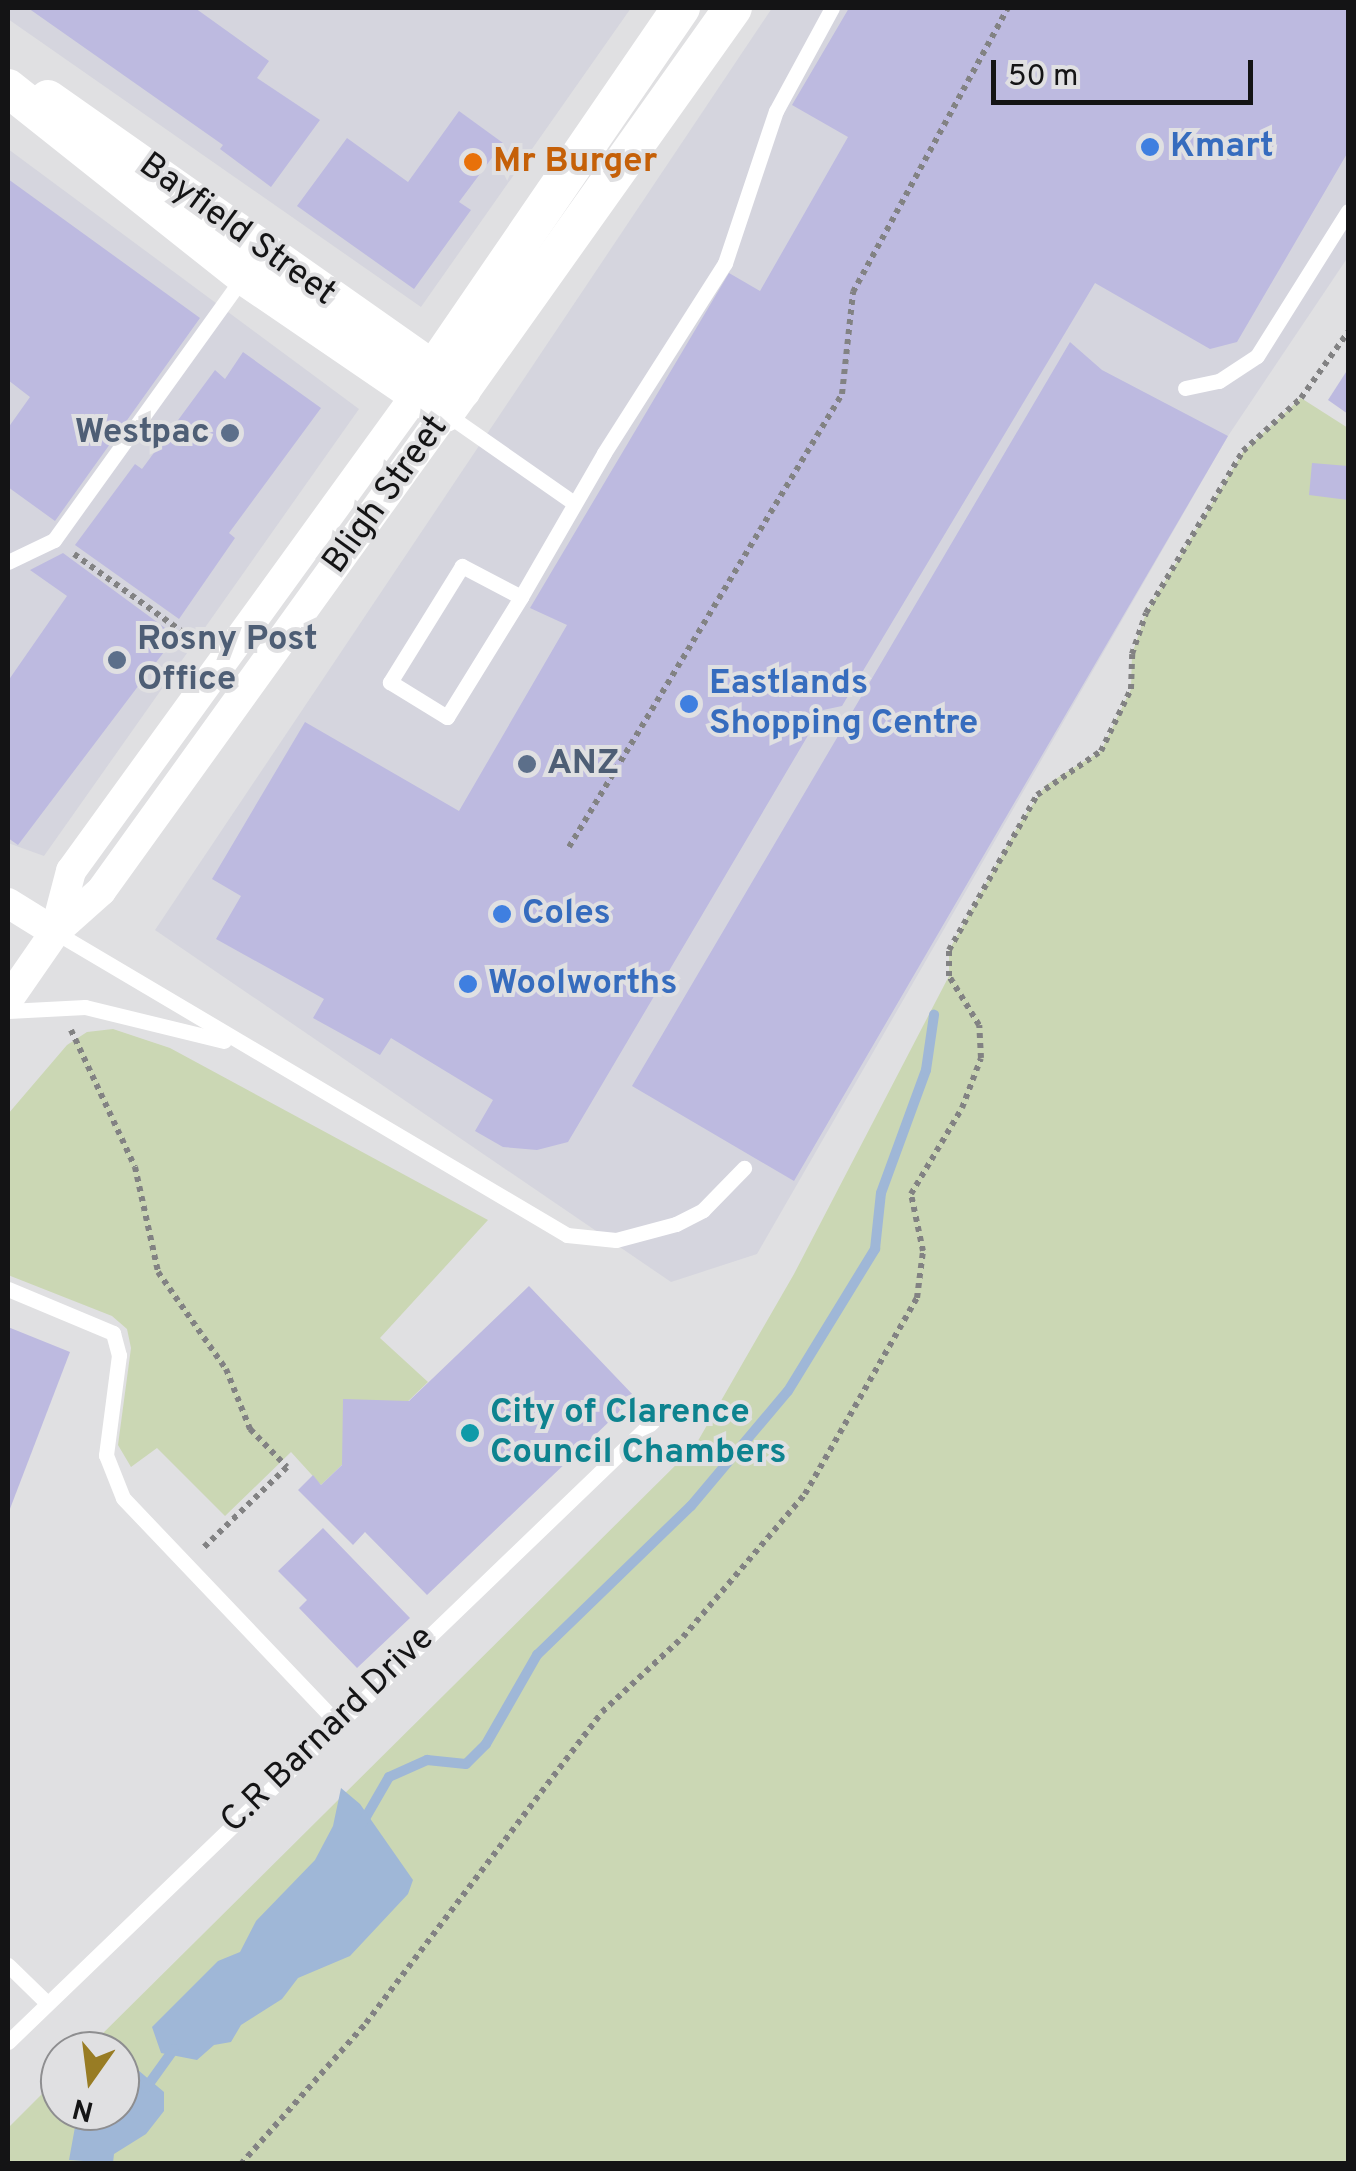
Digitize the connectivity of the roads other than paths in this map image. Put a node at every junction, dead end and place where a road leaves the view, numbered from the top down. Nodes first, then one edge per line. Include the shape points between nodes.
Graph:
1 (681, 8) edge
2 (732, 8) edge
3 (832, 8) edge
4 (8, 74) edge
5 (8, 88) edge
6 (587, 142) junction
7 (637, 147) junction
8 (1348, 211) edge
9 (244, 276) junction
10 (1185, 388) dead end
11 (439, 392) junction
12 (574, 503) junction
13 (8, 562) edge
14 (521, 596) junction
15 (8, 903) edge
16 (55, 932) junction
17 (8, 1000) edge
18 (8, 1011) edge
19 (247, 1048) junction
20 (744, 1168) dead end
21 (8, 1289) edge
22 (654, 1421) dead end
23 (335, 1721) junction
24 (8, 1965) edge
25 (47, 2003) junction
26 (8, 2042) edge

1 - 6 street, Bligh Street
2 - 7 street, Bligh Street
3 - 12 lane via 776,111 725,263
4 - 11 street, Bayfield Street via 104,135
5 - 9 street, Bayfield Street
6 - 7 street
6 - 11 street, Bligh Street
7 - 11 street, Bligh Street
8 - 10 lane via 1257,356 1218,381
9 - 11 street, Bayfield Street
9 - 13 lane via 54,540
11 - 12 lane
11 - 16 street, Bligh Street via 91,904
11 - 16 street, Bligh Street via 222,660 70,871
12 - 14 lane
14 - 14 lane via 447,717 390,682 462,566
15 - 16 street
16 - 17 street, Bligh Street
16 - 19 lane
18 - 19 lane via 60,1004 103,1010
19 - 20 lane via 530,1217 588,1240 630,1237 702,1210
21 - 23 lane via 113,1333 119,1355 106,1434 110,1474 123,1498
22 - 23 lane, C.R Barnard Drive
23 - 25 lane, C.R Barnard Drive
24 - 25 lane
25 - 26 lane, C.R Barnard Drive

